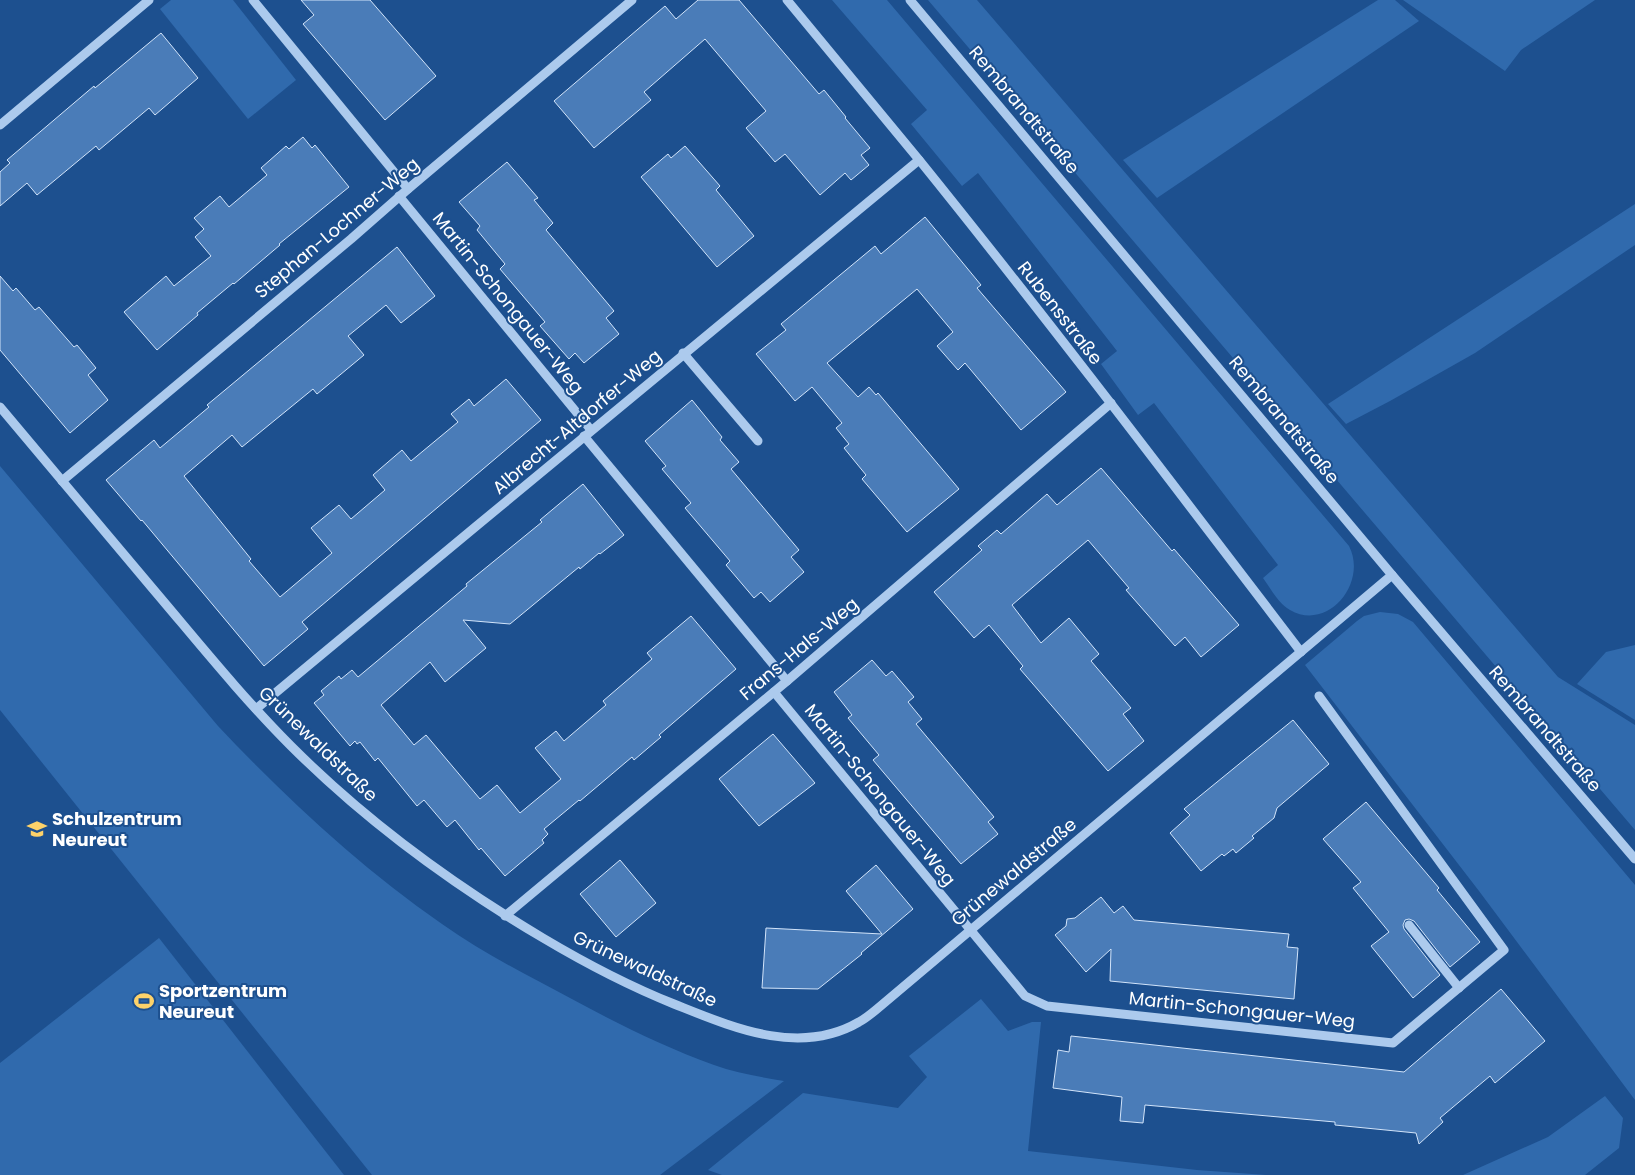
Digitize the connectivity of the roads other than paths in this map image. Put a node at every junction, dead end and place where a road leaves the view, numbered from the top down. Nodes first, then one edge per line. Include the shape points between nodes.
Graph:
1 (150, 0) edge
2 (253, 0) edge
3 (632, 0) edge
4 (787, 0) edge
5 (910, 0) edge
6 (0, 125) edge
7 (919, 160) junction
8 (408, 189) junction
9 (399, 196) junction
10 (684, 353) junction
11 (1111, 403) junction
12 (0, 407) edge
13 (588, 433) junction
14 (758, 441) dead end
15 (62, 481) junction
16 (1392, 574) junction
17 (1301, 652) junction
18 (786, 681) junction
19 (774, 692) junction
20 (1319, 696) dead end
21 (256, 709) junction
22 (1635, 859) edge
23 (506, 916) junction
24 (1409, 925) dead end
25 (970, 930) junction
26 (1459, 988) junction

1 - 6 street
2 - 8 street
3 - 8 street, Stephan-Lochner-Weg
4 - 7 street, Rubensstraße
5 - 16 street, Rembrandtstraße
7 - 10 street, Albrecht-Altdorfer-Weg
7 - 11 street, Rubensstraße
8 - 9 street, Stephan-Lochner-Weg
9 - 13 street, Martin-Schongauer-Weg
9 - 15 street, Stephan-Lochner-Weg
10 - 13 street, Albrecht-Altdorfer-Weg
10 - 14 street
11 - 17 street, Rubensstraße
11 - 18 street, Frans-Hals-Weg
12 - 15 street, Grünewaldstraße
13 - 18 street, Martin-Schongauer-Weg
13 - 21 street, Albrecht-Altdorfer-Weg
15 - 21 street, Grünewaldstraße
16 - 17 street, Grünewaldstraße
16 - 22 street, Rembrandtstraße
17 - 25 street, Grünewaldstraße
18 - 19 street, Frans-Hals-Weg
19 - 23 street, Frans-Hals-Weg
19 - 25 street, Martin-Schongauer-Weg
20 - 26 street, Martin-Schongauer-Weg via 1504,950
21 - 23 street, Grünewaldstraße via 292,747 390,834
23 - 25 street, Grünewaldstraße via 582,961 655,996 724,1024 776,1037 797,1038 840,1031 860,1022
24 - 26 street
25 - 26 street, Martin-Schongauer-Weg via 1025,996 1047,1006 1393,1043

